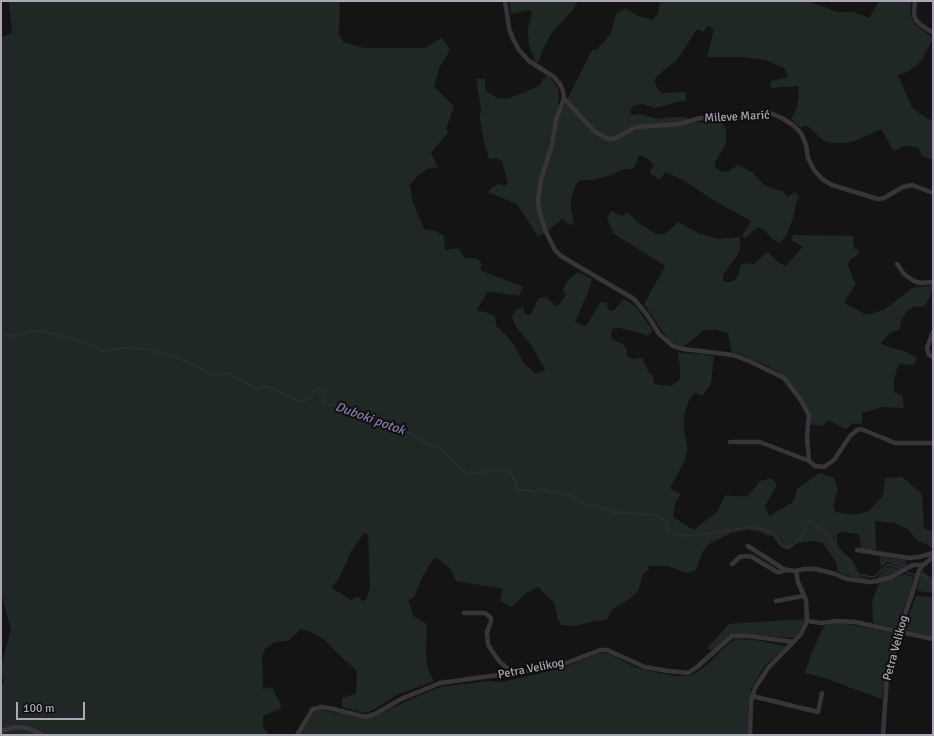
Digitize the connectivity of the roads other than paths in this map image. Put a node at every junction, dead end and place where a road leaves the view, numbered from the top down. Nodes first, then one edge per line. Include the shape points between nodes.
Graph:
1 (505, 1) edge
2 (915, 1) edge
3 (933, 34) edge
4 (564, 98) junction
5 (933, 193) edge
6 (897, 264) dead end
7 (933, 282) edge
8 (933, 332) edge
9 (933, 356) edge
10 (730, 442) dead end
11 (933, 443) edge
12 (809, 461) junction
13 (748, 546) dead end
14 (857, 550) dead end
15 (933, 553) edge
16 (933, 557) edge
17 (732, 564) dead end
18 (923, 565) junction
19 (786, 570) junction
20 (796, 571) junction
21 (803, 596) junction
22 (776, 601) dead end
23 (464, 613) dead end
24 (807, 620) junction
25 (899, 631) junction
26 (933, 639) edge
27 (794, 642) junction
28 (513, 673) junction
29 (822, 693) dead end
30 (752, 696) junction
31 (1, 731) edge
32 (42, 735) edge
33 (297, 735) edge
34 (750, 735) edge
35 (883, 735) edge

1 - 4 street via 509,28 519,50 529,61 554,76 560,84
2 - 3 street via 916,20
4 - 5 street, Mileve Marić via 595,132 608,139 614,139 636,127 679,124 700,118 737,119 770,113 793,125 801,133 814,170 832,185 878,199 912,185
4 - 12 street via 556,120 538,200 546,232 555,250 634,299 659,334 673,346 733,355 784,378 809,415
6 - 7 street via 904,274 914,281
8 - 9 street via 927,348 929,355
10 - 12 street via 760,442
11 - 12 street via 895,443 861,429 850,436 837,457 828,465 815,466
13 - 19 street
14 - 15 street via 909,558
16 - 18 street, Petra Velikog
17 - 19 street, Petra Velikog via 740,557 746,556 778,572
18 - 20 street, Petra Velikog via 913,565 884,579 869,582 851,580 816,569
18 - 25 street, Petra Velikog via 917,575
19 - 20 street, Petra Velikog
20 - 21 street
21 - 22 street
21 - 24 street via 807,606
23 - 28 street via 485,613 491,618 487,632 488,645 499,661
24 - 25 street via 822,623 855,622
24 - 27 street
25 - 26 street
25 - 35 street, Petra Velikog via 887,677
27 - 28 street, Petra Velikog via 732,636 688,672 645,667 607,650 560,665
27 - 30 street via 768,668
28 - 33 street, Petra Velikog via 440,683 366,717 329,708 313,709
29 - 30 street via 818,712
30 - 34 street
31 - 32 street via 16,727 28,728

